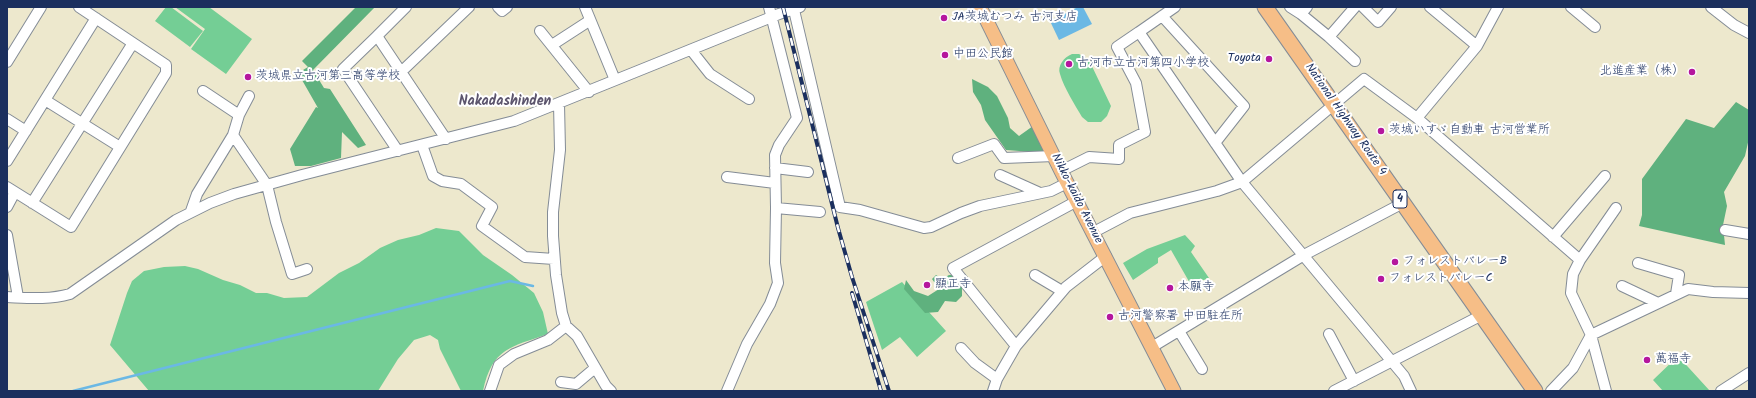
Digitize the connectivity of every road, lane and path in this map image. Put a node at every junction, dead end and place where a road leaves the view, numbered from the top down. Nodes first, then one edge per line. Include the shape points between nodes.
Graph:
1 (41, 7) edge
2 (79, 7) edge
3 (406, 7) edge
4 (469, 7) edge
5 (498, 7) edge
6 (507, 7) edge
7 (585, 7) edge
8 (980, 7) edge
9 (1175, 7) edge
10 (1265, 7) edge
11 (1290, 7) edge
12 (1355, 7) edge
13 (1363, 7) edge
14 (1391, 7) edge
15 (1430, 7) edge
16 (1498, 7) edge
17 (1571, 7) edge
18 (1711, 7) edge
19 (797, 9) edge
20 (1304, 10) edge
21 (770, 12) edge
22 (1162, 16) junction
23 (96, 18) junction
24 (589, 21) junction
25 (1595, 27) dead end
26 (540, 31) dead end
27 (1139, 32) junction
28 (1749, 33) edge
29 (377, 36) junction
30 (1329, 37) junction
31 (133, 43) junction
32 (552, 45) junction
33 (1477, 46) junction
34 (691, 50) junction
35 (1355, 61) dead end
36 (7, 62) edge
37 (401, 72) junction
38 (614, 80) junction
39 (203, 91) dead end
40 (589, 92) junction
41 (249, 96) dead end
42 (749, 99) dead end
43 (45, 100) junction
44 (559, 104) junction
45 (1334, 105) junction
46 (239, 114) junction
47 (1417, 118) junction
48 (7, 119) edge
49 (82, 124) junction
50 (26, 131) junction
51 (233, 135) junction
52 (446, 139) junction
53 (1215, 143) junction
54 (422, 145) junction
55 (120, 147) junction
56 (398, 151) junction
57 (1054, 156) junction
58 (958, 158) dead end
59 (7, 161) edge
60 (775, 168) junction
61 (808, 172) dead end
62 (1000, 175) dead end
63 (1605, 176) dead end
64 (727, 177) dead end
65 (1064, 177) junction
66 (1242, 182) junction
67 (775, 183) junction
68 (268, 185) junction
69 (11, 190) edge
70 (1040, 193) junction
71 (1077, 201) junction
72 (32, 203) junction
73 (1403, 203) junction
74 (7, 206) edge
75 (776, 208) junction
76 (1616, 208) dead end
77 (191, 211) junction
78 (820, 212) dead end
79 (1725, 230) dead end
80 (1092, 232) junction
81 (1749, 234) edge
82 (7, 235) edge
83 (1554, 237) junction
84 (1304, 255) junction
85 (1106, 256) junction
86 (554, 259) junction
87 (1580, 260) junction
88 (1638, 263) dead end
89 (307, 269) dead end
90 (1035, 275) dead end
91 (1622, 286) dead end
92 (1062, 291) junction
93 (1749, 293) edge
94 (1676, 294) junction
95 (7, 296) edge
96 (18, 297) junction
97 (1658, 303) junction
98 (1482, 315) junction
99 (566, 326) junction
100 (1179, 331) junction
101 (1329, 334) dead end
102 (1591, 335) junction
103 (1016, 346) junction
104 (1152, 347) junction
105 (961, 348) dead end
106 (1392, 361) junction
107 (595, 368) junction
108 (1202, 369) dead end
109 (1749, 372) edge
110 (997, 379) junction
111 (1354, 381) junction
112 (561, 382) dead end
113 (490, 391) edge
114 (611, 391) edge
115 (727, 391) edge
116 (993, 391) edge
117 (1174, 391) edge
118 (1334, 391) edge
119 (1410, 391) edge
120 (1535, 391) edge
121 (1551, 391) edge
122 (1606, 391) edge
123 (1721, 391) edge

1 - 36 street
2 - 23 street
3 - 29 street
4 - 37 street
5 - 6 street via 502,11
7 - 24 street
8 - 57 main road, Nikko-kaido Avenue
9 - 22 street
10 - 45 highway, National Highway Route 4 / 4
11 - 20 street
12 - 30 street
13 - 14 street via 1378,22
15 - 33 street
16 - 33 street
17 - 25 street
18 - 28 street
19 - 21 street
19 - 70 street via 840,207 924,228 980,206
20 - 30 street
21 - 34 street
21 - 60 street via 797,118 779,145 775,155
22 - 27 street
22 - 53 street via 1244,106
23 - 31 street
23 - 43 street
24 - 32 street
24 - 38 street
26 - 32 street
27 - 53 street
27 - 65 street via 1117,47 1136,83 1145,132 1119,145 1119,159 1089,157
29 - 37 street
29 - 56 street via 343,69
30 - 35 street
31 - 49 street
31 - 55 street via 166,66 166,73
32 - 40 street
33 - 47 street
34 - 38 street
34 - 42 street via 710,74
37 - 52 street
38 - 40 street
39 - 46 street
40 - 44 street
41 - 46 street
43 - 49 street
43 - 50 street
44 - 52 street via 514,121
44 - 86 street via 560,150 553,212
45 - 47 street via 1364,79
45 - 66 street
45 - 73 highway, National Highway Route 4 / 4
46 - 51 street
47 - 83 street
48 - 50 street
49 - 55 street
49 - 72 street
50 - 59 street
51 - 68 street
51 - 77 street via 198,194
52 - 54 street
53 - 66 street
54 - 56 street
54 - 86 street via 433,176 442,181 461,184 492,207 482,226 525,257
55 - 72 street via 71,227
56 - 68 street
57 - 58 street via 1004,158 994,144
57 - 65 main road, Nikko-kaido Avenue
60 - 61 street
60 - 67 street
62 - 70 street
63 - 83 street
64 - 67 street
65 - 70 street via 1051,191
65 - 71 main road, Nikko-kaido Avenue
66 - 80 street via 1217,191 1130,213
66 - 84 street
67 - 75 street
68 - 77 street via 234,194
68 - 89 street via 292,274
69 - 72 street
69 - 74 street
71 - 80 main road, Nikko-kaido Avenue
71 - 103 street via 953,268
73 - 84 street
73 - 98 highway, National Highway Route 4 / 4
75 - 78 street
75 - 115 street via 775,263 778,283
76 - 87 street
77 - 96 street via 70,294 39,299
79 - 81 street
80 - 85 main road, Nikko-kaido Avenue
82 - 96 street
83 - 87 street
84 - 100 street
84 - 106 street
85 - 92 street
85 - 104 main road, Nikko-kaido Avenue
86 - 99 street
87 - 102 street via 1573,274 1570,293
88 - 94 street via 1679,275
90 - 92 street
91 - 97 street
92 - 103 street
93 - 94 street via 1688,289
94 - 97 street
95 - 96 street
97 - 102 street
98 - 106 street
98 - 120 highway, National Highway Route 4 / 4
99 - 107 street via 577,336
99 - 113 street via 548,340 514,354 499,365
100 - 104 street
100 - 108 street
101 - 111 street
102 - 121 street via 1572,368
102 - 122 street
103 - 110 street
104 - 117 main road, Nikko-kaido Avenue
105 - 110 street via 975,363
106 - 111 street
106 - 119 street via 1404,376
107 - 112 street via 576,384
107 - 114 street
109 - 123 street
110 - 116 street
111 - 118 street

